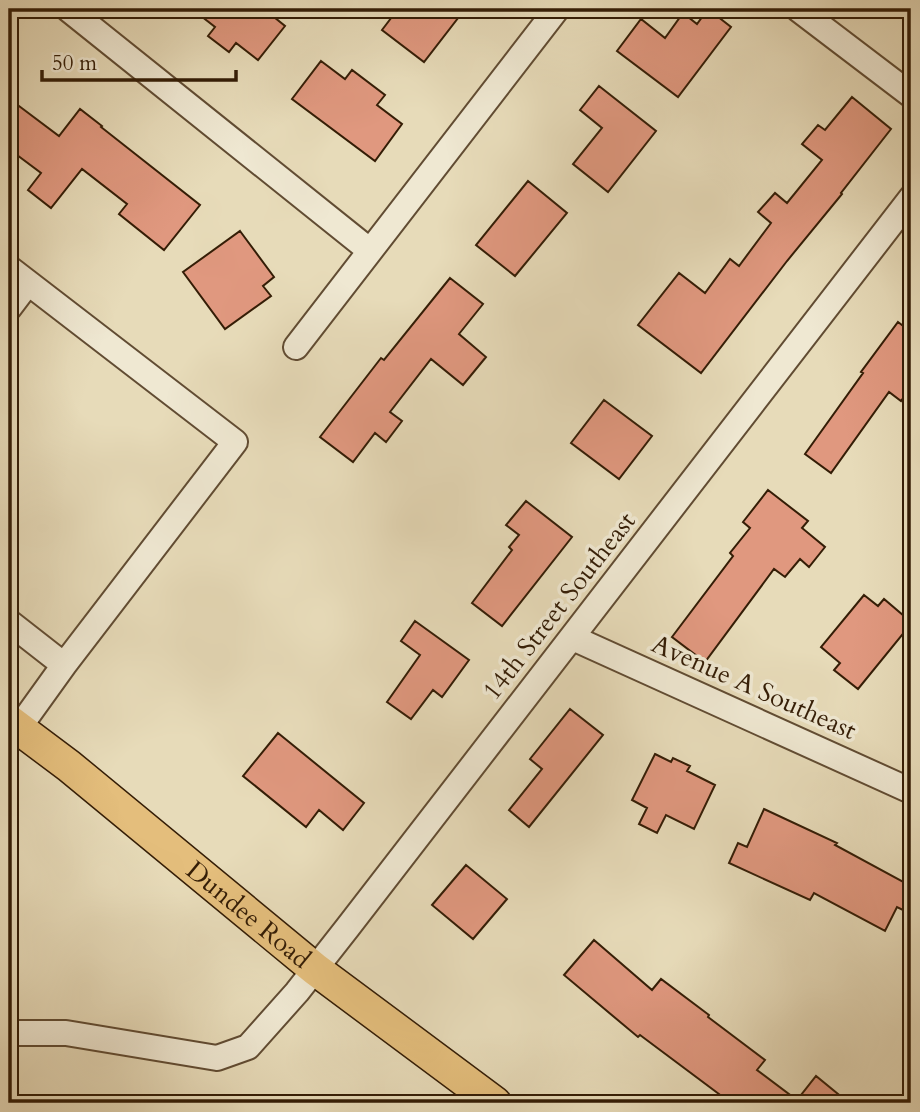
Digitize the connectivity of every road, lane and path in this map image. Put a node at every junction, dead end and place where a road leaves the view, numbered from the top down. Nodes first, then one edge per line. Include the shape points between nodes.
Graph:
1 (557, 9) edge
2 (798, 9) edge
3 (73, 11) edge
4 (911, 95) edge
5 (911, 198) edge
6 (369, 250) junction
7 (19, 276) edge
8 (9, 308) edge
9 (296, 347) dead end
10 (9, 622) edge
11 (573, 638) junction
12 (64, 665) junction
13 (13, 725) edge
14 (911, 791) edge
15 (314, 970) junction
16 (9, 1033) edge
17 (494, 1102) edge

1 - 6 street
2 - 4 street
3 - 6 street
5 - 11 street, 14th Street Southeast
6 - 9 street
7 - 8 street
7 - 12 street via 235,442
10 - 12 street
11 - 14 street, Avenue A Southeast
11 - 15 street, 14th Street Southeast
12 - 13 street
13 - 15 main road, Dundee Road via 69,766
15 - 16 street, 14th Street Southeast via 248,1047 217,1058 66,1033
15 - 17 main road, Dundee Road

